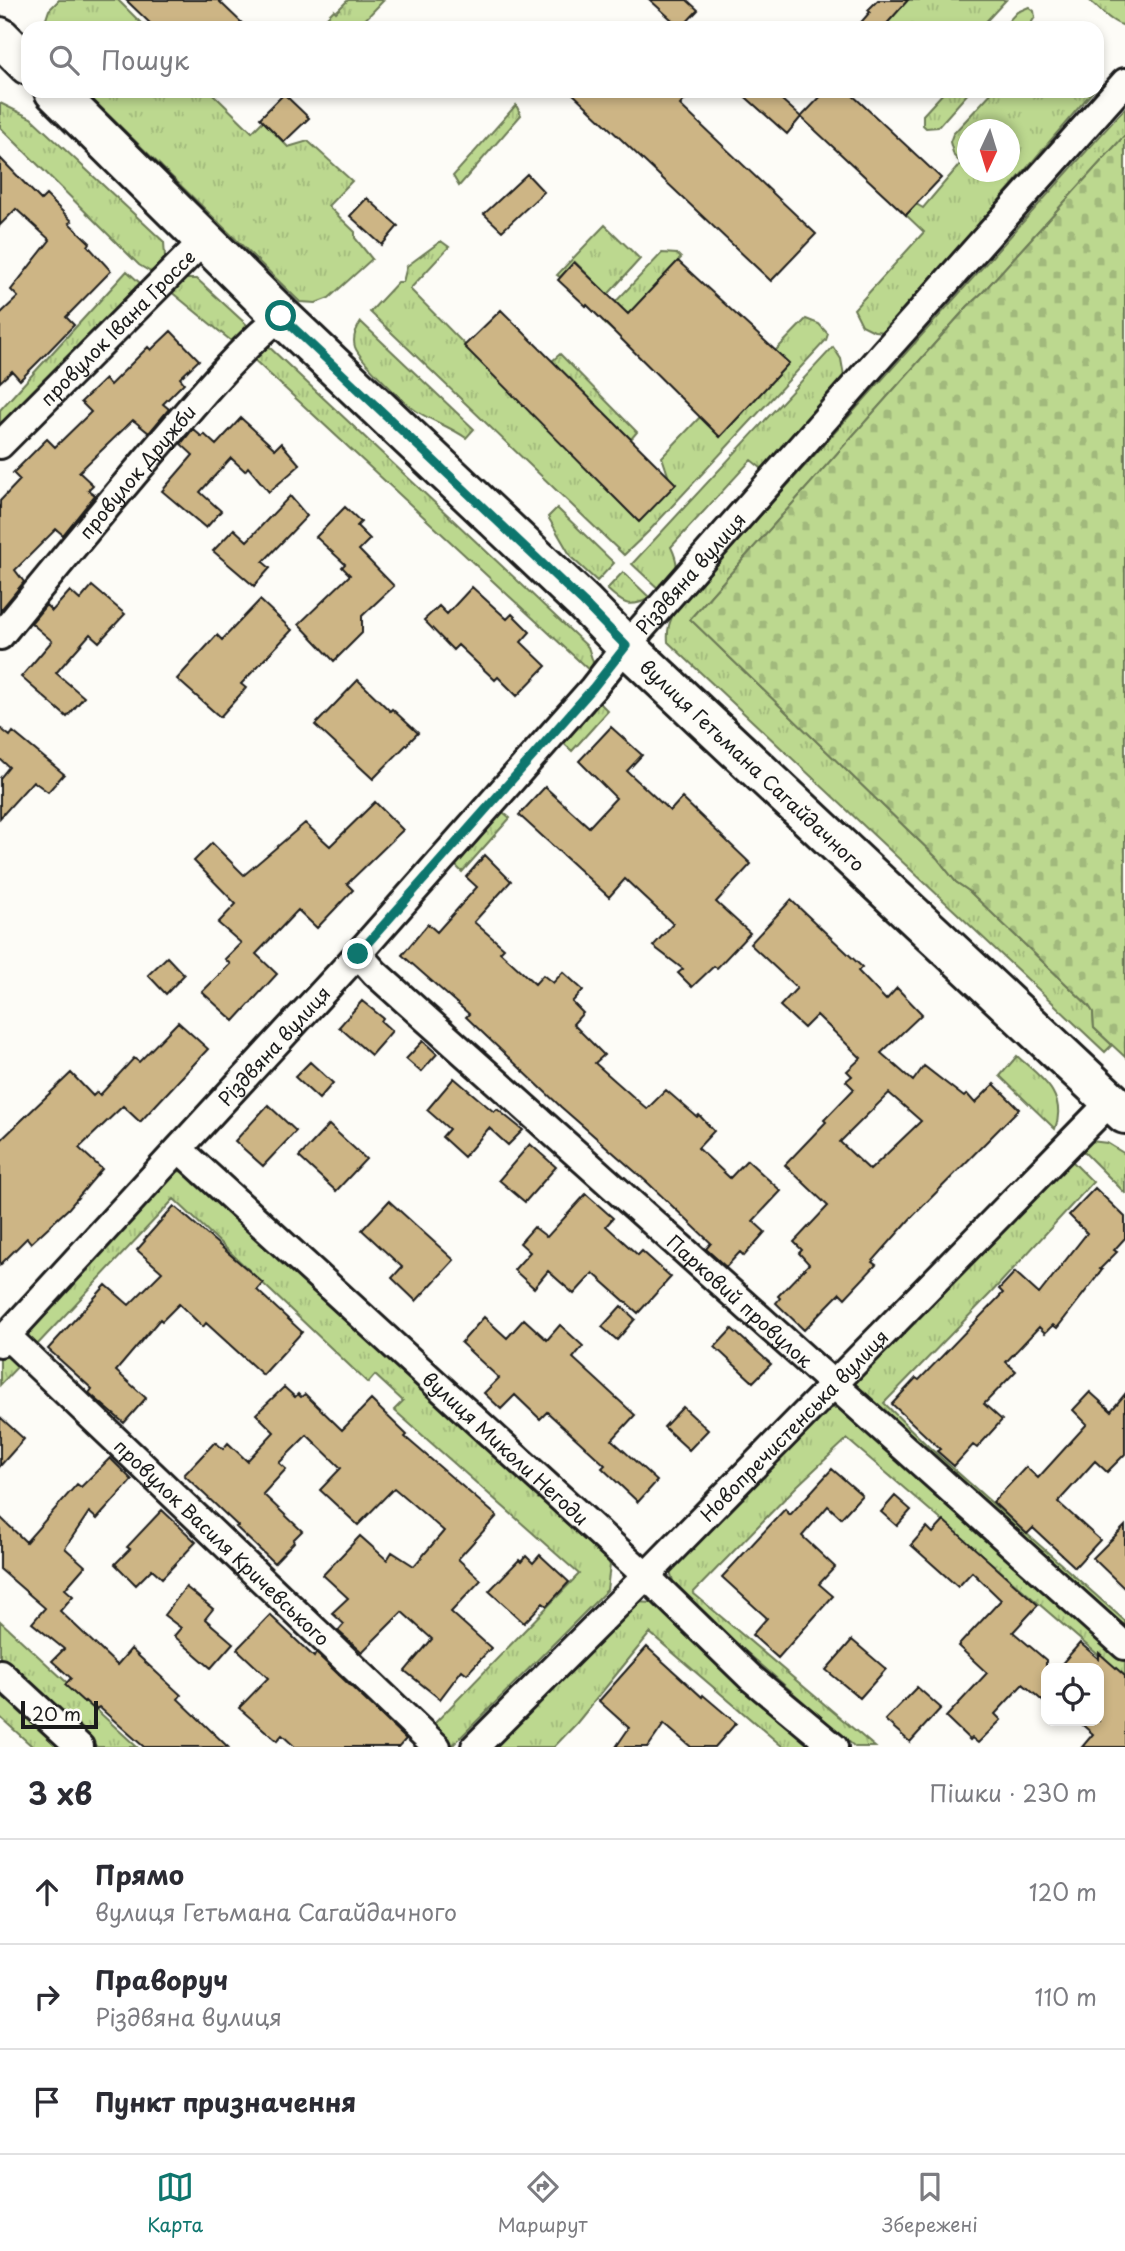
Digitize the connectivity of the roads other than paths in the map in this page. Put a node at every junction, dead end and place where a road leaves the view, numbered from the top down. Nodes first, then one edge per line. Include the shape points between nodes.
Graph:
1 (0, 37) edge
2 (21, 58) edge
3 (1125, 82) edge
4 (61, 98) edge
5 (204, 240) junction
6 (281, 316) junction
7 (0, 445) edge
8 (0, 636) edge
9 (626, 646) junction
10 (358, 954) junction
11 (1118, 1107) edge
12 (179, 1149) junction
13 (4, 1339) edge
14 (832, 1384) junction
15 (646, 1576) junction
16 (1125, 1646) edge
17 (0, 1673) edge
18 (80, 1747) edge
19 (437, 1747) edge
20 (475, 1747) edge
21 (834, 1747) edge

1 - 2 main road
3 - 9 street, Різдвяна вулиця
4 - 5 main road, вулиця Гетьмана Сагайдачного
5 - 6 main road, вулиця Гетьмана Сагайдачного
5 - 7 street, провулок Івана Гроссе
6 - 8 street, провулок Дружби via 229,363
6 - 9 main road, вулиця Гетьмана Сагайдачного
9 - 10 street, Різдвяна вулиця
9 - 11 main road, вулиця Гетьмана Сагайдачного
10 - 12 street, Різдвяна вулиця
10 - 14 street, Парковий провулок
11 - 14 street, Новопречистенська вулиця
12 - 13 street, Різдвяна вулиця
12 - 15 street, вулиця Миколи Негоди
13 - 19 street, провулок Василя Кричевського
14 - 15 street, Новопречистенська вулиця
14 - 16 street, Парковий провулок
15 - 20 street, Новопречистенська вулиця
15 - 21 street, вулиця Миколи Негоди via 751,1678
17 - 18 street

